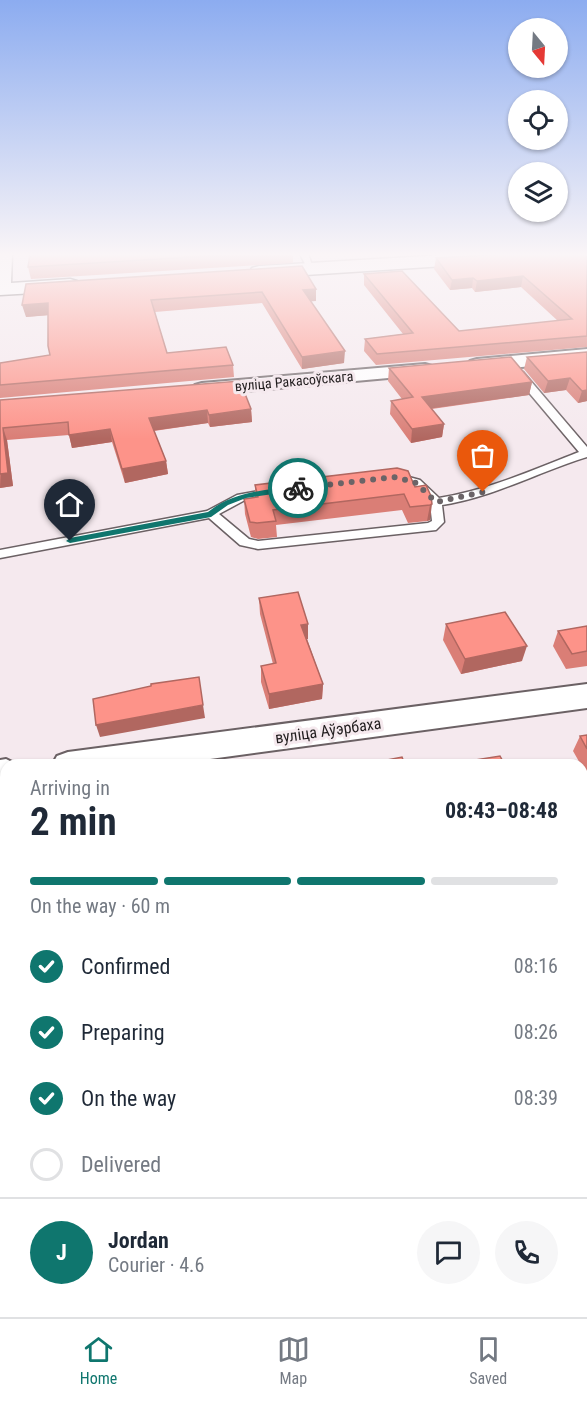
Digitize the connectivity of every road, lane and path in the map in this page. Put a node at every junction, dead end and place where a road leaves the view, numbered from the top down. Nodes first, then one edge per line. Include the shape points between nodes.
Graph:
1 (587, 355) edge
2 (510, 362) junction
3 (187, 390) edge
4 (586, 453) edge
5 (381, 477) edge
6 (290, 490) edge
7 (436, 502) junction
8 (211, 514) junction
9 (0, 554) edge
10 (587, 696) edge
11 (113, 759) edge

1 - 2 street, вуліца Ракасоўскага
2 - 3 street, вуліца Ракасоўскага
2 - 4 lane
4 - 7 lane via 497,488
5 - 7 lane via 416,483
6 - 8 lane via 244,496
7 - 8 lane via 438,522 431,527 258,545 244,542
8 - 9 lane
10 - 11 street, вуліца Аўэрбаха

